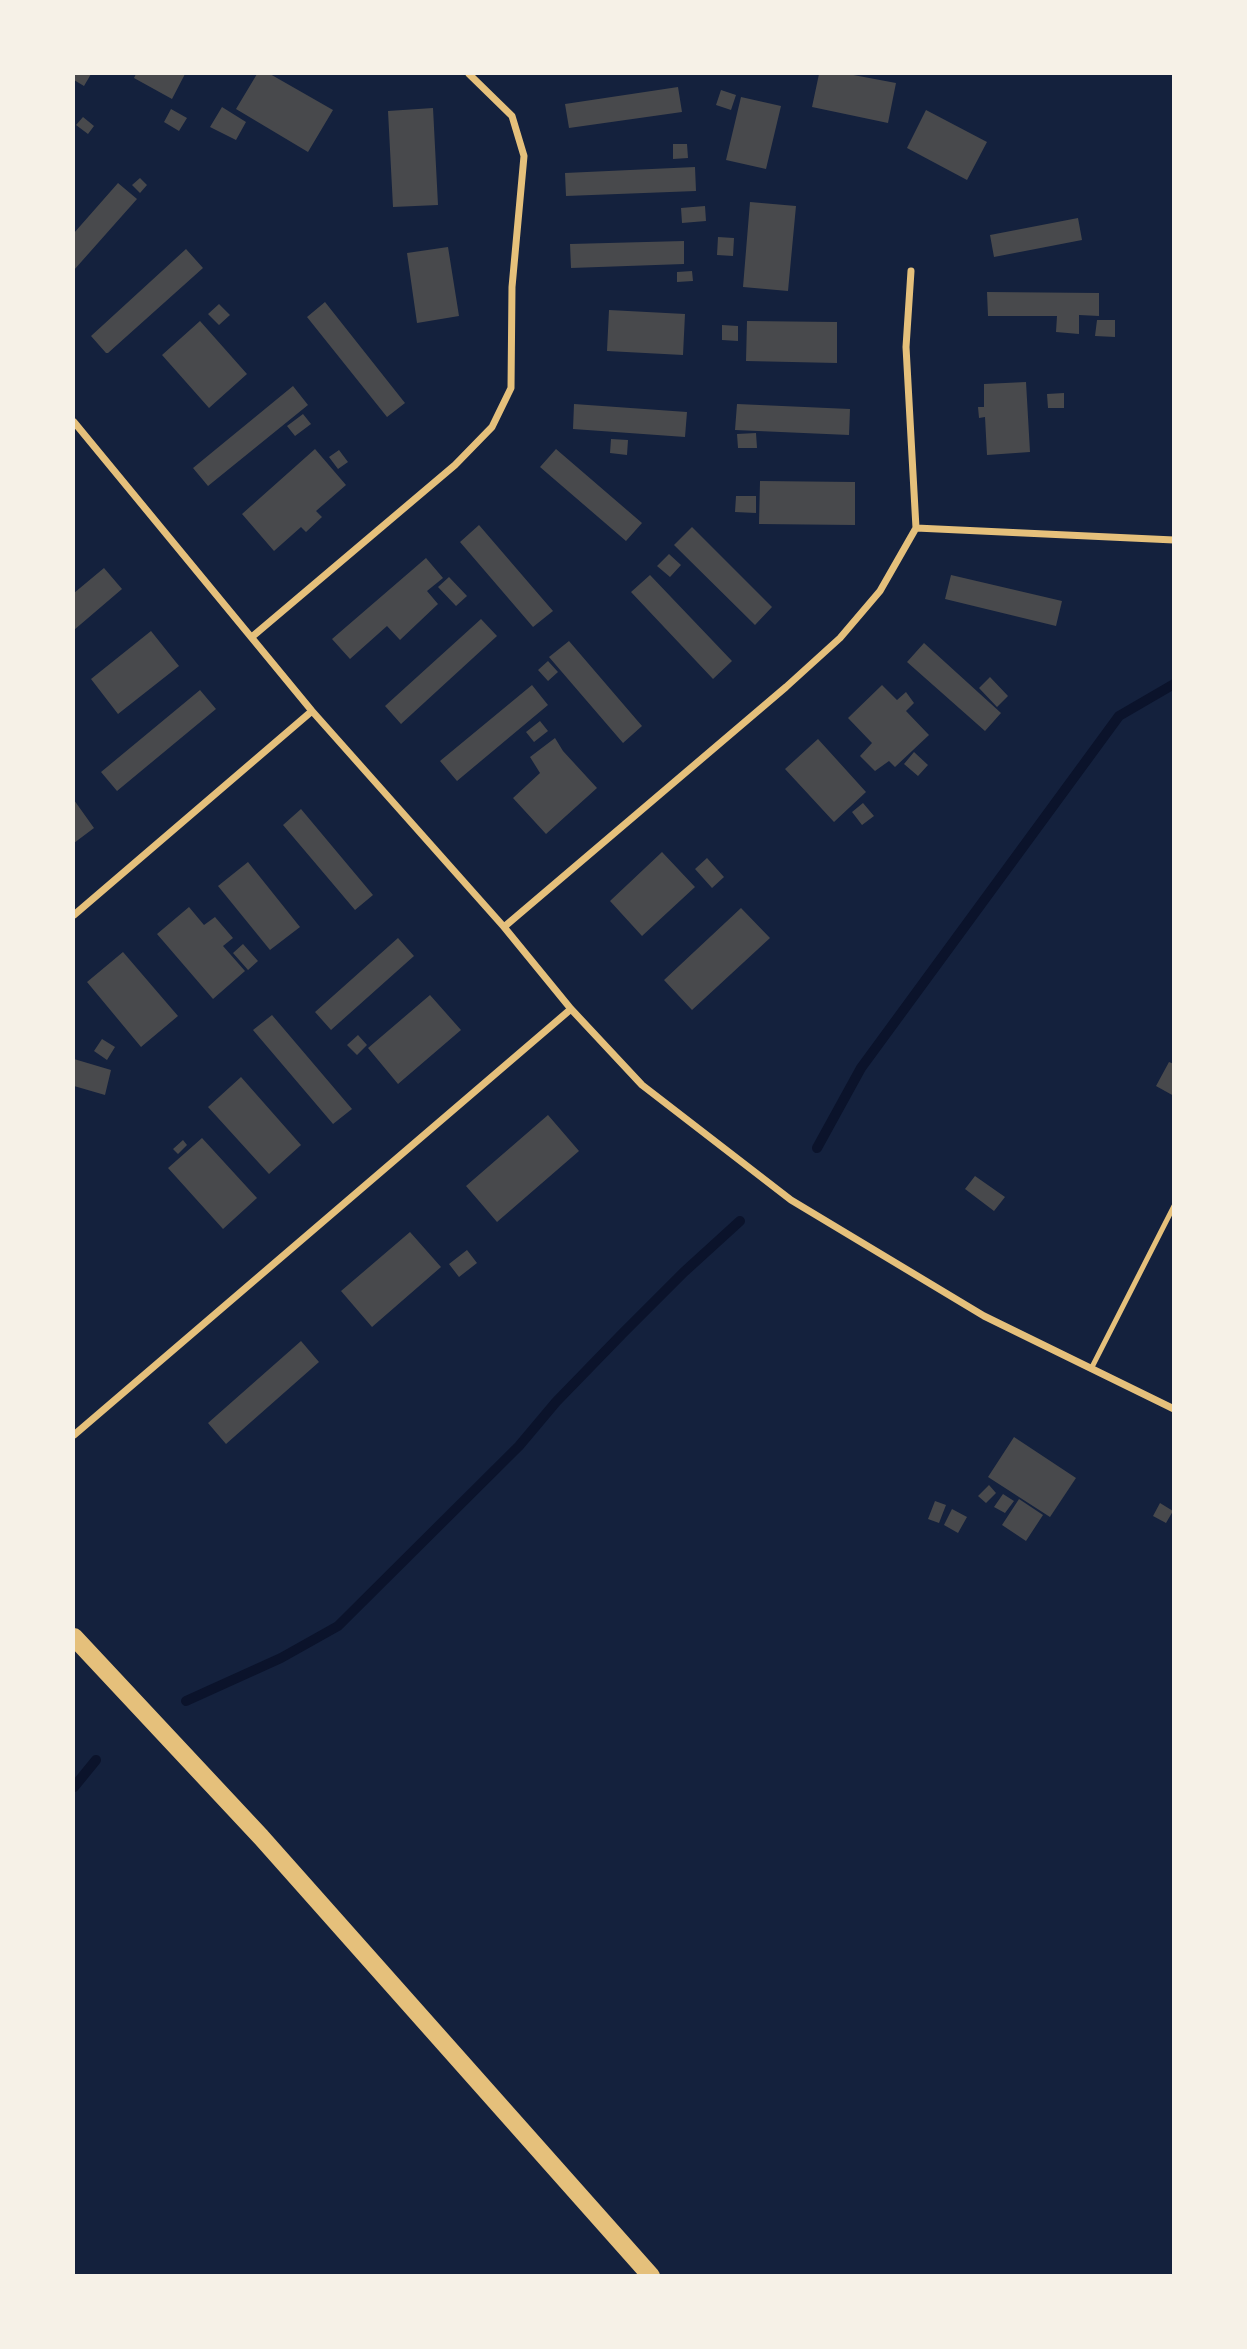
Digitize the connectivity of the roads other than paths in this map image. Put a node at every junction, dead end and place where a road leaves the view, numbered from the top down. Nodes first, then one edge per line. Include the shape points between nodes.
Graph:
1 (469, 74) edge
2 (911, 271) dead end
3 (74, 422) edge
4 (916, 528) junction
5 (1174, 540) edge
6 (253, 636) junction
7 (312, 711) junction
8 (74, 915) edge
9 (504, 927) junction
10 (571, 1009) junction
11 (1174, 1206) edge
12 (1091, 1369) junction
13 (1174, 1409) edge
14 (74, 1435) edge
15 (74, 1637) edge
16 (651, 2276) edge

1 - 6 street via 512,116 524,156 512,287 511,388 492,427 455,466
2 - 4 street via 906,346
3 - 6 street
4 - 5 street
4 - 9 street via 880,591 840,638
6 - 7 street
7 - 8 street
7 - 9 street
9 - 10 street
10 - 12 street via 642,1085 791,1200 984,1316
10 - 14 street
11 - 12 lane
12 - 13 street
15 - 16 main road via 261,1837

